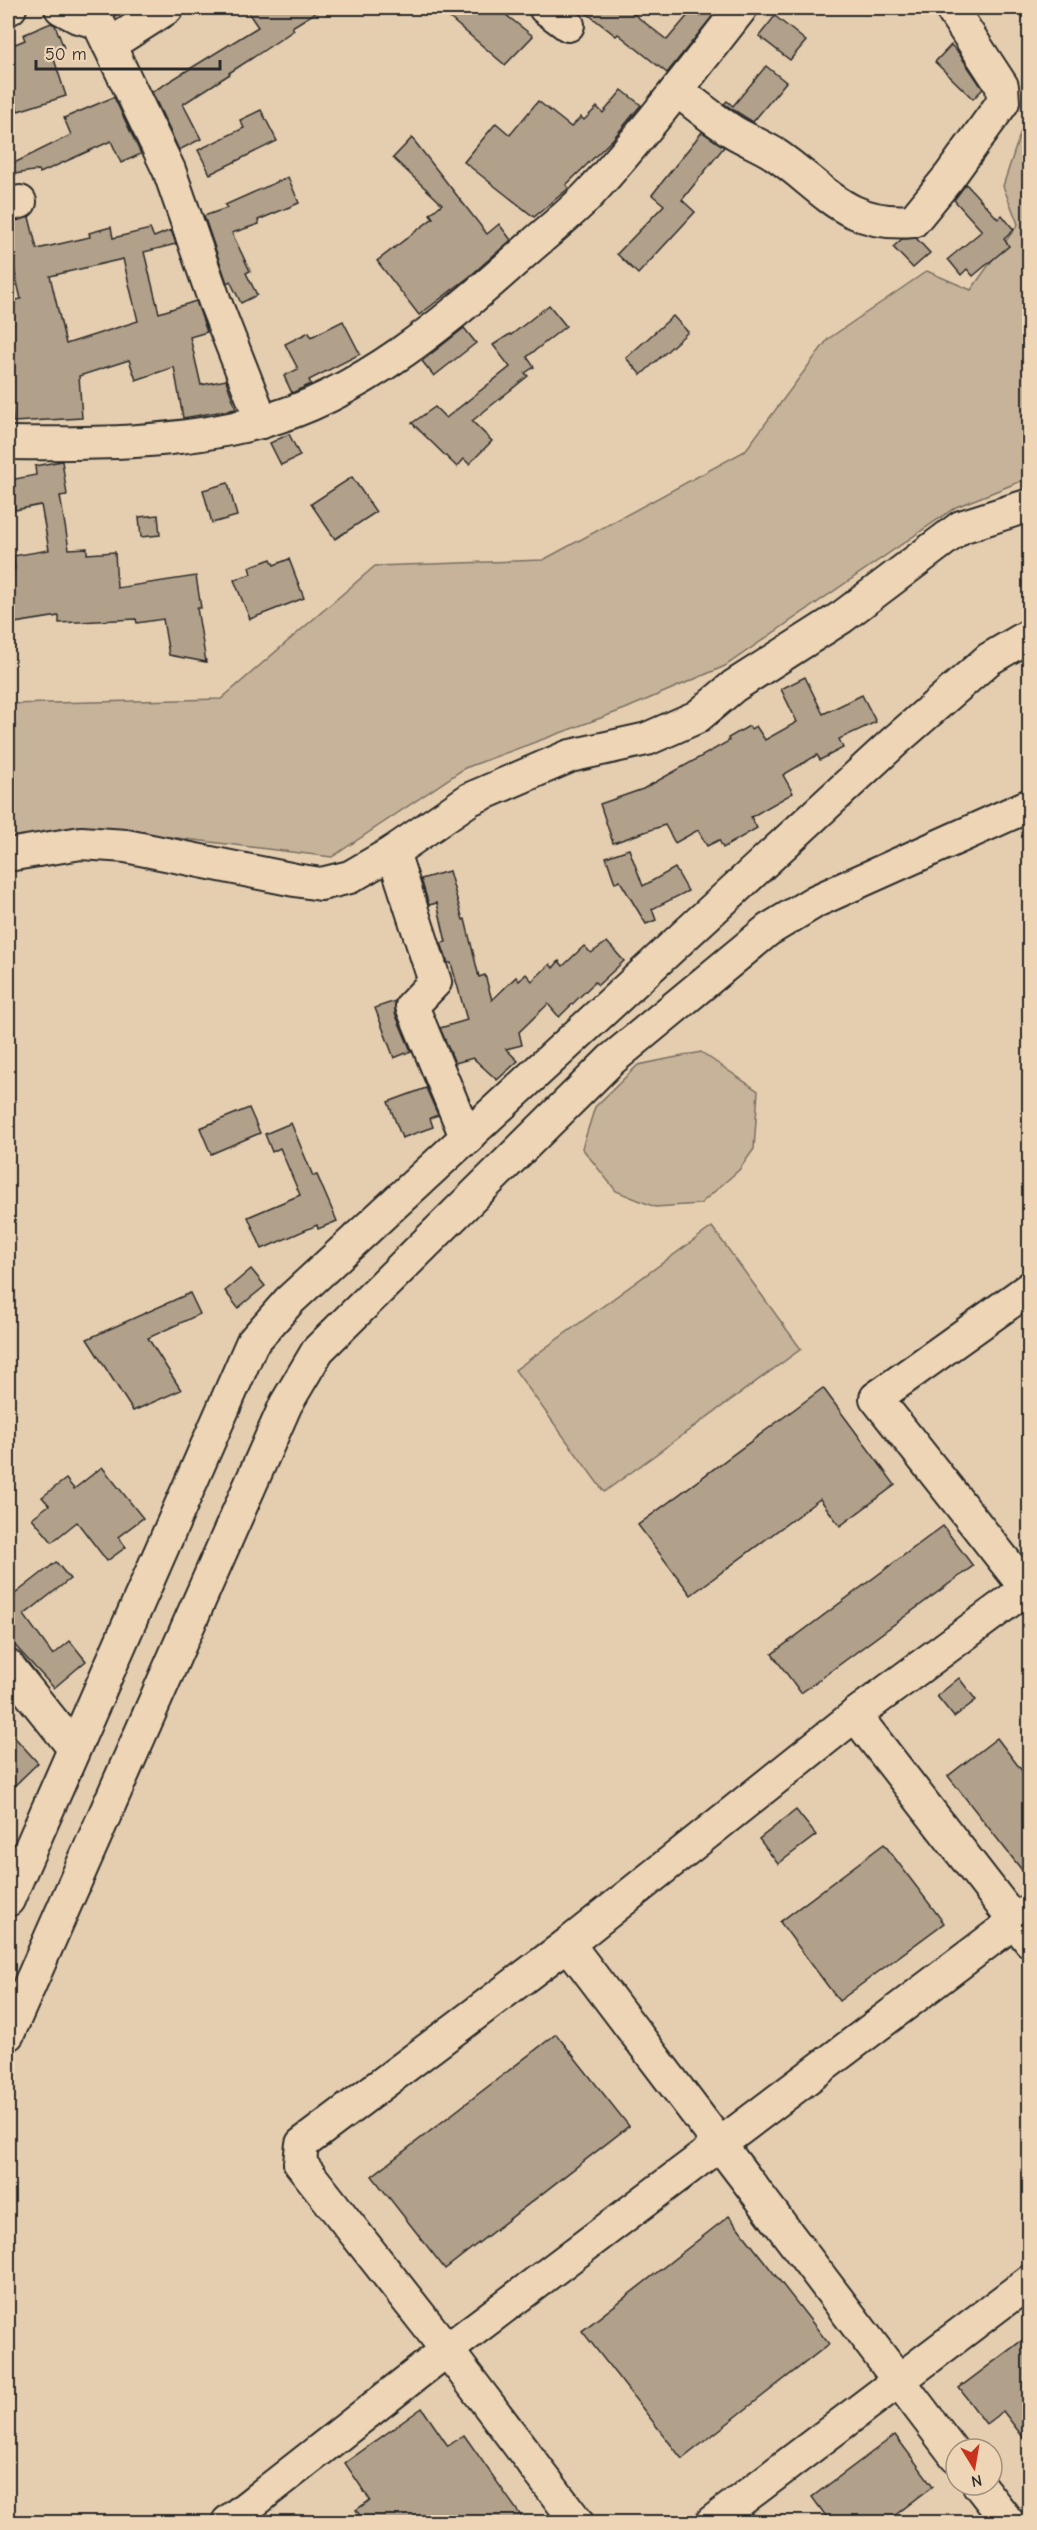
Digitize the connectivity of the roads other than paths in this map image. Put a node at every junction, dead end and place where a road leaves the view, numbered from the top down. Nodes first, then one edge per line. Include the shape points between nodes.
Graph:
1 (61, 8) edge
2 (167, 8) edge
3 (741, 8) edge
4 (951, 8) edge
5 (101, 25) edge
6 (676, 90) junction
7 (262, 422) junction
8 (8, 444) edge
9 (1029, 505) edge
10 (1029, 635) edge
11 (1029, 805) edge
12 (393, 852) junction
13 (8, 855) edge
14 (467, 1139) junction
15 (1029, 1288) edge
16 (1028, 1587) edge
17 (8, 1666) edge
18 (855, 1715) junction
19 (73, 1747) junction
20 (8, 1900) edge
21 (1024, 1924) edge
22 (568, 1944) junction
23 (8, 2034) edge
24 (720, 2142) junction
25 (1029, 2281) edge
26 (447, 2350) junction
27 (898, 2382) junction
28 (944, 2441) edge
29 (988, 2497) edge
30 (228, 2523) edge
31 (577, 2523) edge
32 (712, 2523) edge
33 (1008, 2523) edge

1 - 5 street
2 - 5 street
3 - 6 street
4 - 6 street via 1002,86 1004,102 913,221 892,223 836,204 773,154 732,131
5 - 7 street via 169,170
6 - 7 street via 591,192 481,291 412,345 342,388
7 - 8 street via 212,433 113,444
9 - 12 street via 961,527 842,617 734,686 697,717 647,739 570,756 470,798
10 - 14 street via 989,659 894,742
11 - 23 street via 816,901 768,930 611,1060 318,1350 286,1404
12 - 13 street via 350,877 321,884 126,846 81,843
12 - 14 street via 435,982 412,1006
14 - 19 street via 289,1301 252,1342
15 - 16 street via 876,1398
16 - 18 street
17 - 19 street
18 - 21 street
18 - 22 street
19 - 20 street
21 - 24 street
22 - 24 street
22 - 26 street via 302,2144 300,2163
24 - 26 street
24 - 27 street
25 - 27 street
26 - 30 street
26 - 31 street
27 - 28 street
27 - 32 street
29 - 33 street

